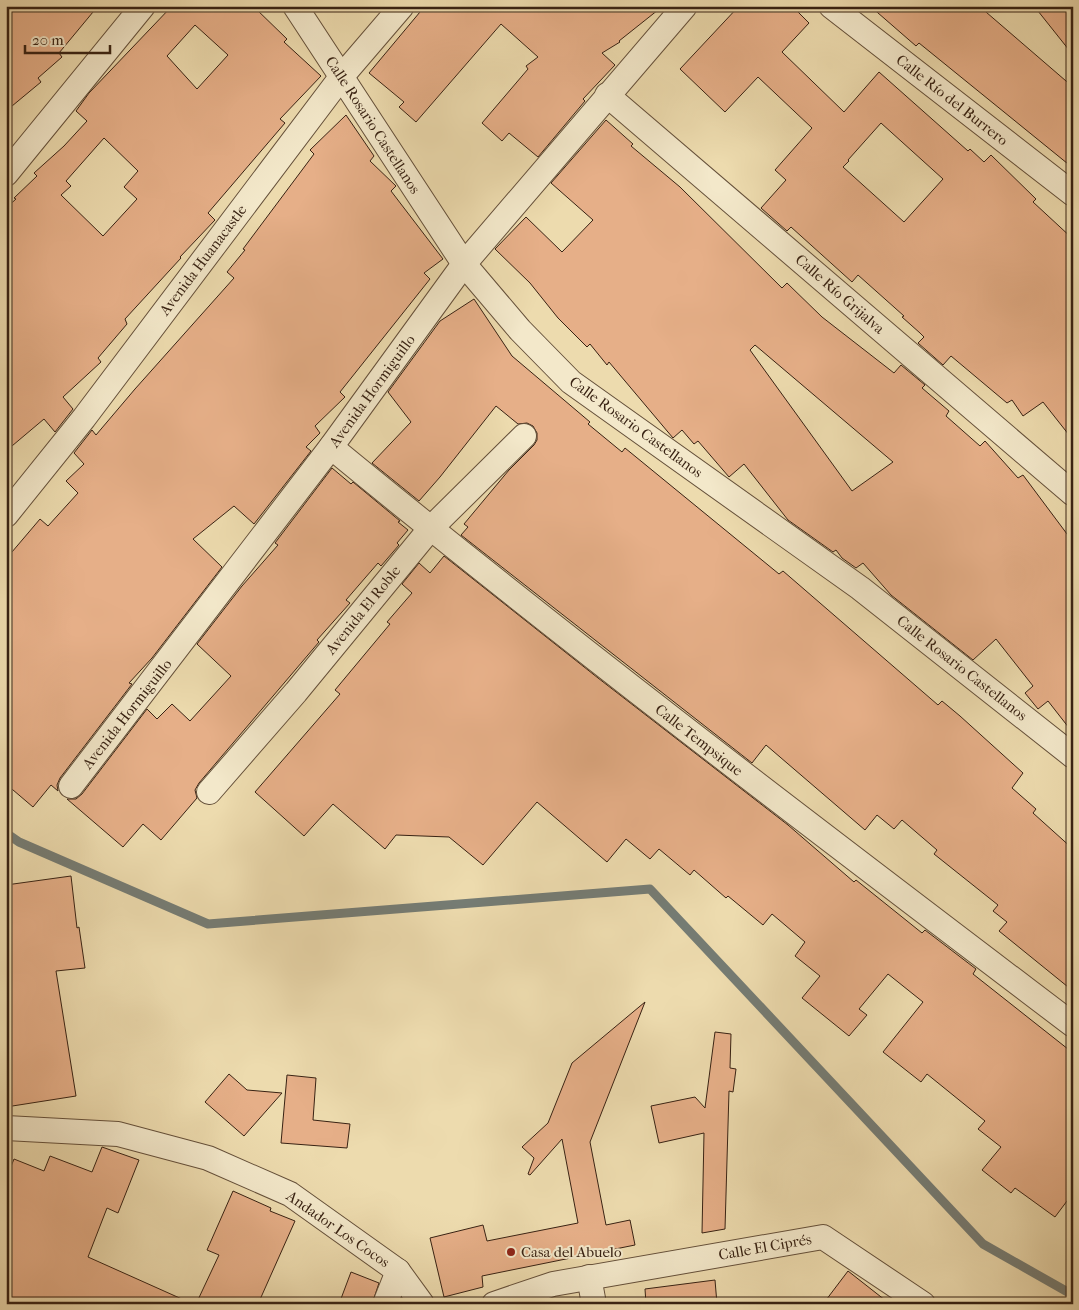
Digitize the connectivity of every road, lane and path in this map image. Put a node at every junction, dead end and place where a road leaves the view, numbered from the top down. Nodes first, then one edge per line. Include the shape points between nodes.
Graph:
1 (143, 6) edge
2 (295, 6) edge
3 (402, 6) edge
4 (685, 6) edge
5 (831, 6) edge
6 (342, 76) junction
7 (607, 95) junction
8 (6, 174) edge
9 (1073, 194) edge
10 (464, 264) junction
11 (524, 436) dead end
12 (331, 447) junction
13 (1073, 494) edge
14 (6, 515) edge
15 (430, 529) junction
16 (1073, 756) edge
17 (71, 786) dead end
18 (209, 792) dead end
19 (1073, 1025) edge
20 (6, 1128) edge
21 (398, 1271) junction
22 (589, 1277) junction
23 (385, 1304) edge
24 (422, 1304) edge
25 (494, 1304) edge
26 (594, 1304) edge
27 (923, 1304) edge

1 - 8 street
2 - 6 street, Calle Rosario Castellanos
3 - 6 street, Avenida Huanacastle
4 - 7 street, Avenida Hormiguillo
5 - 9 street, Calle Río del Burrero
6 - 10 street, Calle Rosario Castellanos
6 - 14 street, Avenida Huanacastle via 84,418
7 - 10 street, Avenida Hormiguillo
7 - 13 street, Calle Río Grijalva
10 - 12 street, Avenida Hormiguillo
10 - 16 street, Calle Rosario Castellanos via 520,330 571,382 860,588
11 - 15 street, Avenida El Roble
12 - 15 street, Calle Tempsique
12 - 17 street, Avenida Hormiguillo
15 - 18 street, Avenida El Roble
15 - 19 street, Calle Tempsique via 694,736
20 - 21 street, Andador Los Cocos via 118,1134 208,1158 290,1194
21 - 23 street
21 - 24 street, Andador Los Cocos
22 - 25 street via 553,1284
22 - 26 street
22 - 27 street, Calle El Ciprés via 823,1237

